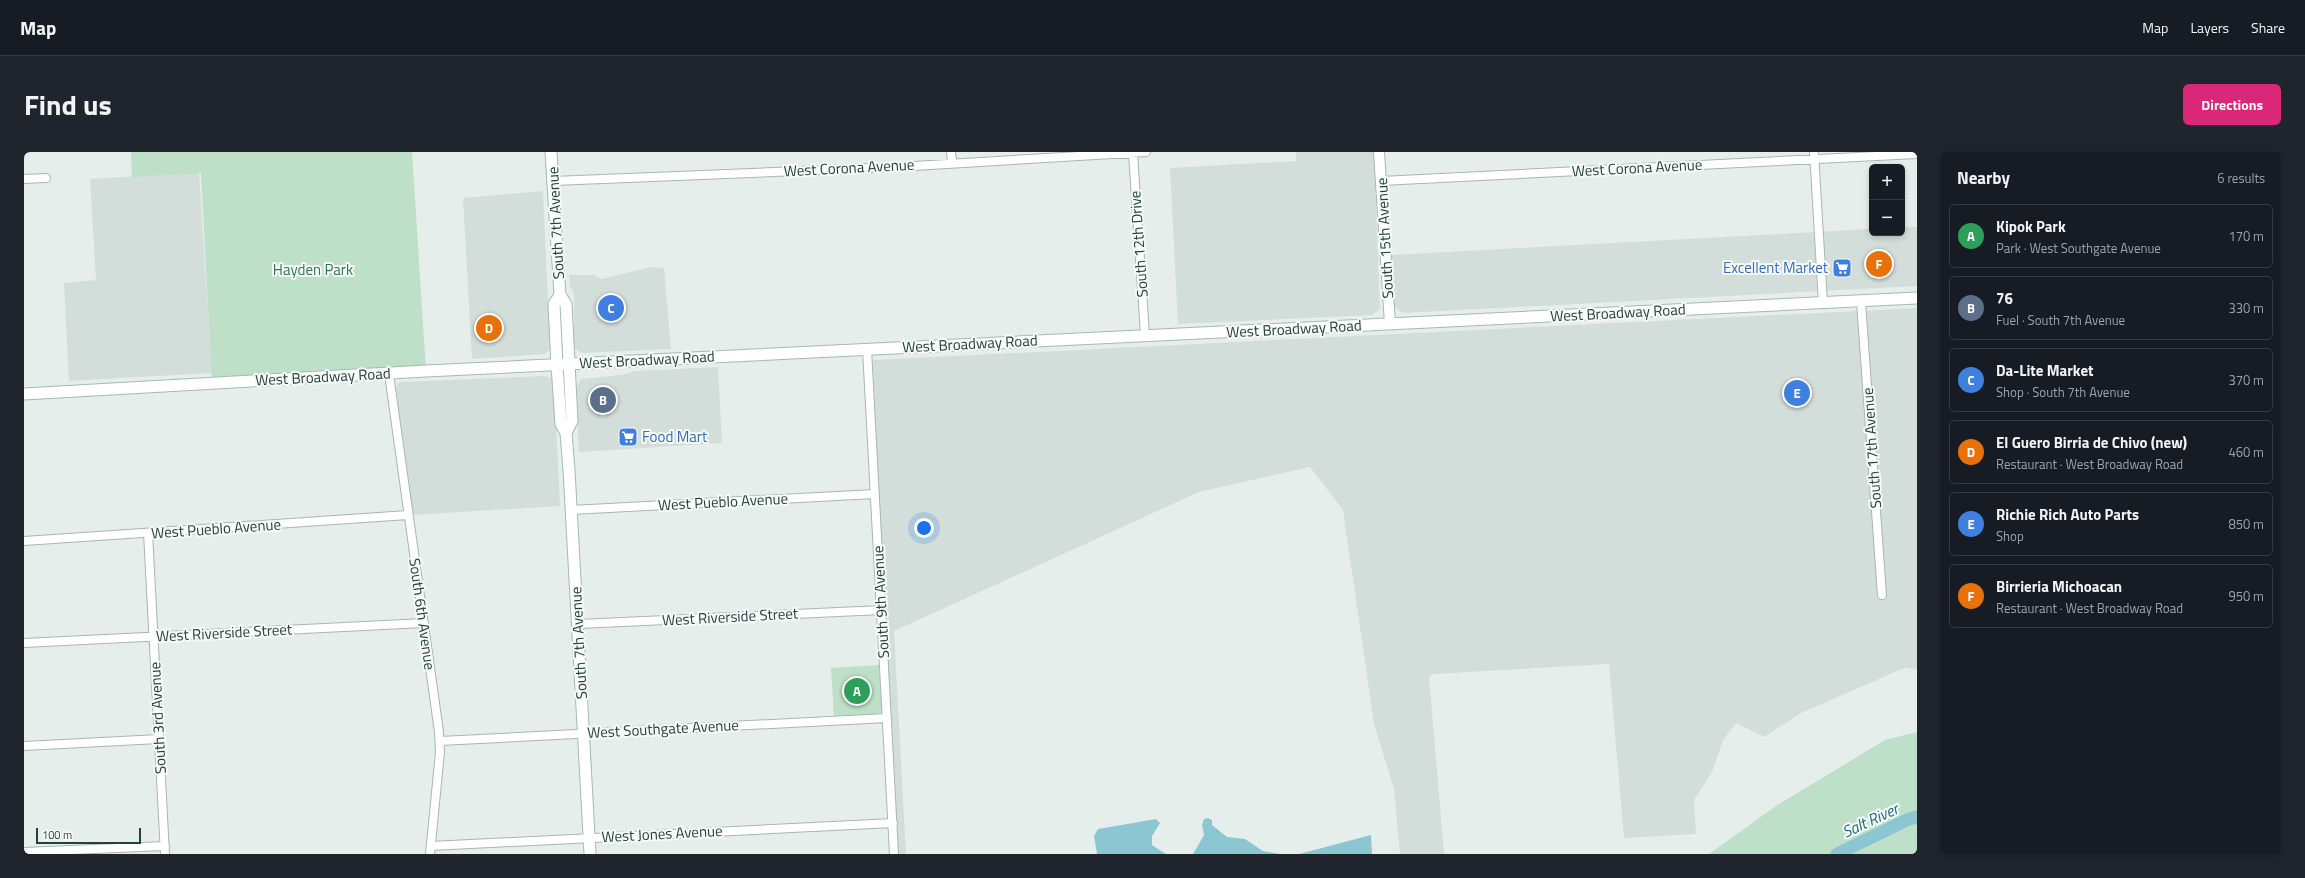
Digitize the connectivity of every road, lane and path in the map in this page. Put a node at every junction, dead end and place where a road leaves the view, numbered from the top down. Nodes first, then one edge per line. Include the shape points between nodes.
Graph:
1 (551, 152) edge
2 (951, 152) edge
3 (1146, 152) edge
4 (1379, 152) edge
5 (1133, 153) edge
6 (1917, 154) edge
7 (1814, 156) edge
8 (952, 162) junction
9 (46, 178) dead end
10 (24, 179) edge
11 (553, 181) junction
12 (1381, 181) junction
13 (560, 295) junction
14 (1917, 298) edge
15 (1861, 302) junction
16 (1823, 303) junction
17 (1390, 324) junction
18 (1145, 335) junction
19 (867, 349) junction
20 (569, 364) junction
21 (557, 365) junction
22 (389, 374) junction
23 (24, 394) edge
24 (566, 433) junction
25 (875, 494) junction
26 (571, 510) junction
27 (408, 515) junction
28 (148, 533) junction
29 (24, 541) edge
30 (1882, 595) dead end
31 (882, 610) junction
32 (424, 623) junction
33 (579, 624) junction
34 (154, 637) junction
35 (24, 642) edge
36 (887, 718) junction
37 (584, 734) junction
38 (159, 739) junction
39 (440, 741) junction
40 (24, 746) edge
41 (892, 824) junction
42 (589, 837) junction
43 (165, 850) edge
44 (430, 850) edge
45 (24, 852) edge
46 (590, 854) edge
47 (894, 854) edge

1 - 11 main road, South 7th Avenue
2 - 8 street
3 - 5 street, West Corona Avenue
4 - 12 street, South 15th Avenue
5 - 8 street, West Corona Avenue
5 - 18 street, South 12th Drive
6 - 7 street, West Corona Avenue
7 - 12 street, West Corona Avenue
7 - 16 street
8 - 11 street, West Corona Avenue
9 - 10 street
11 - 13 main road, South 7th Avenue
12 - 17 street, South 15th Avenue
13 - 20 main road, South 7th Avenue via 566,304
13 - 21 main road, South 7th Avenue via 554,304
14 - 15 main road, West Broadway Road
15 - 16 main road, West Broadway Road
15 - 30 street, South 17th Avenue
16 - 17 main road, West Broadway Road
17 - 18 main road, West Broadway Road
18 - 19 main road, West Broadway Road
19 - 20 main road, West Broadway Road
19 - 25 street, South 9th Avenue
20 - 21 main road, West Broadway Road
20 - 24 main road, South 7th Avenue via 572,421
21 - 22 main road, West Broadway Road
21 - 24 main road, South 7th Avenue via 561,424
22 - 23 main road, West Broadway Road
22 - 27 street, South 6th Avenue
24 - 26 main road, South 7th Avenue
25 - 26 street, West Pueblo Avenue
25 - 31 street, South 9th Avenue
26 - 33 main road, South 7th Avenue
27 - 28 street, West Pueblo Avenue
27 - 32 street, South 6th Avenue
28 - 29 street, West Pueblo Avenue
28 - 34 street, South 3rd Avenue
31 - 33 street, West Riverside Street
31 - 36 street, South 9th Avenue
32 - 34 street, West Riverside Street
32 - 39 street, South 6th Avenue
33 - 37 main road, South 7th Avenue
34 - 35 street, West Riverside Street
34 - 38 street, South 3rd Avenue
36 - 37 street, West Southgate Avenue
36 - 41 street, South 9th Avenue
37 - 39 street, West Southgate Avenue
37 - 42 main road, South 7th Avenue
38 - 40 street
38 - 43 street, South 3rd Avenue
39 - 44 street, South 6th Avenue
41 - 42 street, West Jones Avenue
41 - 47 street, South 9th Avenue
42 - 44 street, West Jones Avenue
42 - 46 main road, South 7th Avenue
43 - 45 street

